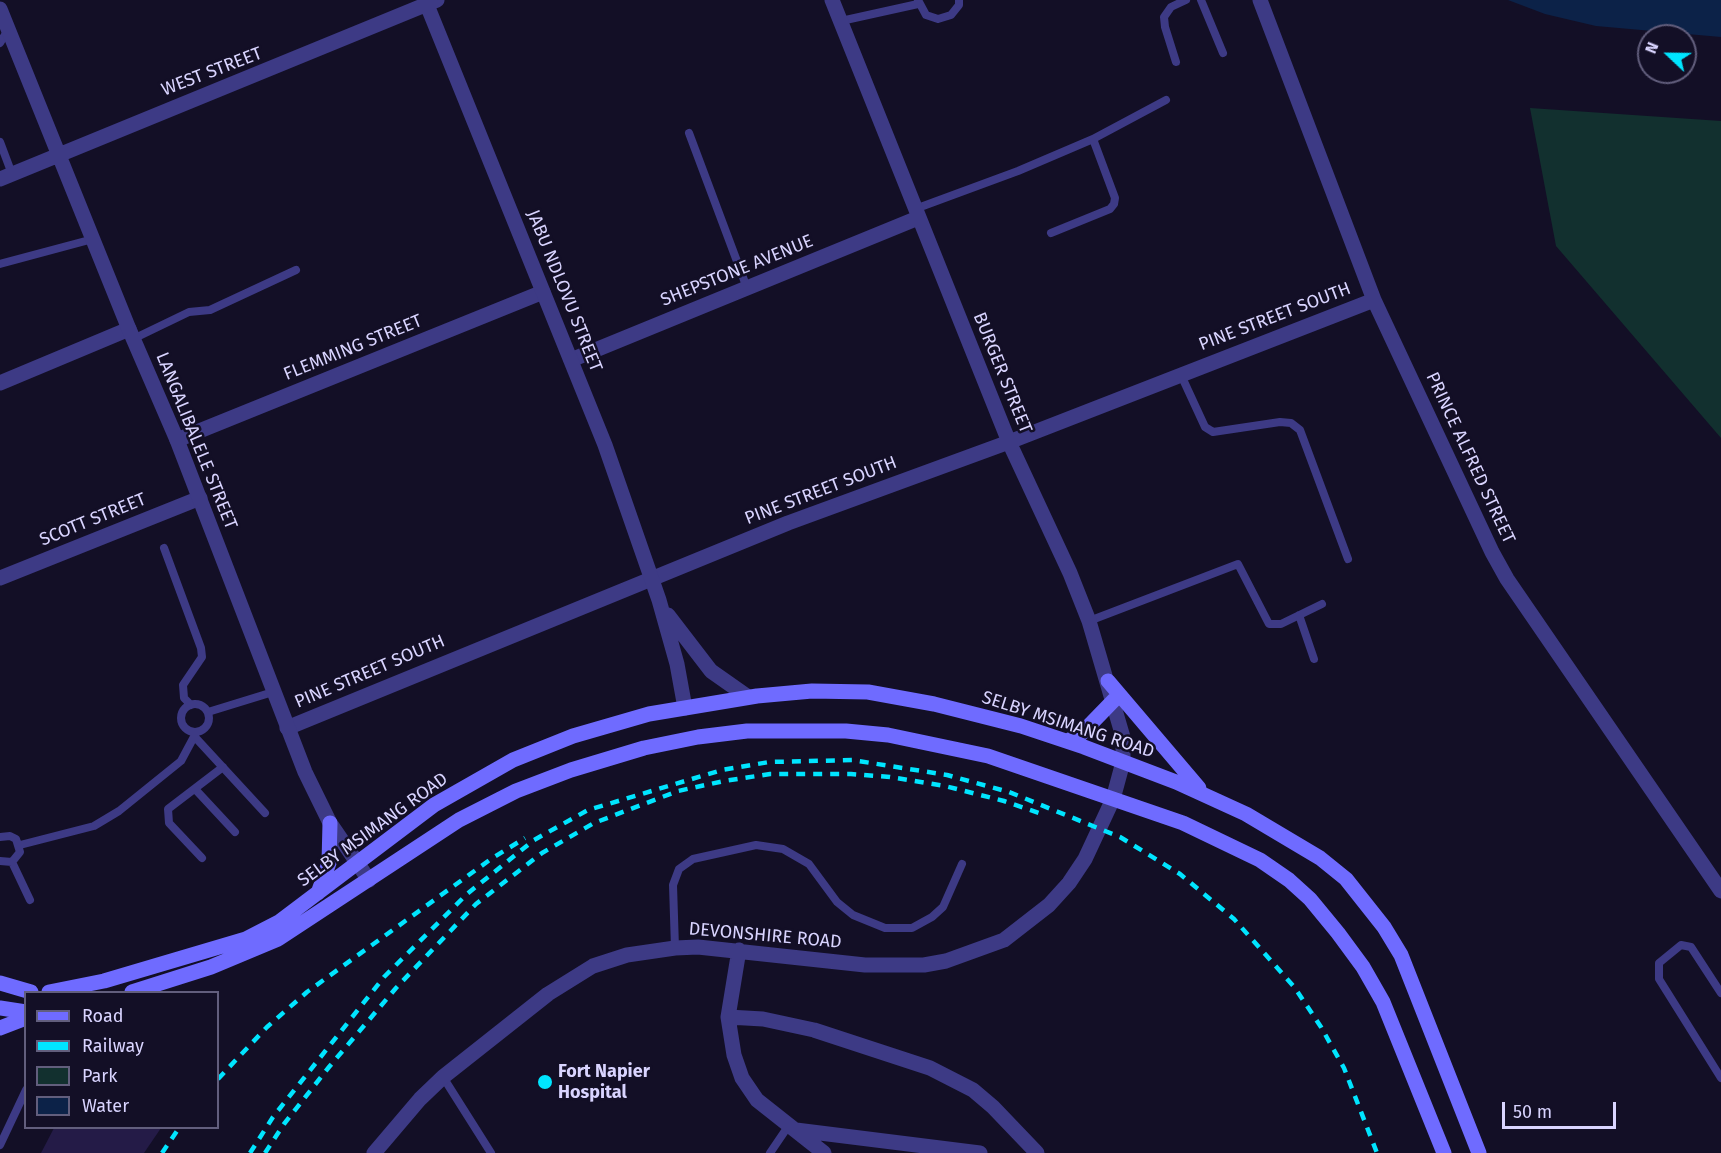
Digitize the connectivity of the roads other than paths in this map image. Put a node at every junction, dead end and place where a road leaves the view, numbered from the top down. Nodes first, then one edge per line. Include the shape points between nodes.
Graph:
1 (832, 0) edge
2 (959, 0) edge
3 (1186, 0) edge
4 (1201, 0) edge
5 (1260, 0) edge
6 (430, 1) edge
7 (918, 2) edge
8 (0, 9) edge
9 (841, 21) junction
10 (8, 30) junction
11 (0, 44) edge
12 (1223, 53) dead end
13 (1176, 62) dead end
14 (1166, 100) dead end
15 (689, 133) dead end
16 (1093, 139) junction
17 (0, 142) edge
18 (58, 156) junction
19 (6, 176) edge
20 (916, 214) junction
21 (1051, 233) dead end
22 (93, 239) junction
23 (0, 264) edge
24 (296, 270) dead end
25 (747, 288) junction
26 (543, 292) junction
27 (1374, 300) junction
28 (131, 334) junction
29 (571, 360) junction
30 (1181, 375) junction
31 (0, 383) edge
32 (177, 440) junction
33 (1009, 442) junction
34 (200, 498) junction
35 (164, 548) dead end
36 (1348, 559) dead end
37 (0, 578) edge
38 (651, 579) junction
39 (659, 600) junction
40 (1322, 604) dead end
41 (1299, 615) junction
42 (1089, 621) junction
43 (1314, 659) dead end
44 (1108, 681) junction
45 (273, 692) junction
46 (748, 697) junction
47 (1114, 700) junction
48 (190, 705) junction
49 (685, 708) junction
50 (208, 712) junction
51 (287, 728) junction
52 (195, 734) junction
53 (1067, 741) junction
54 (1124, 762) junction
55 (223, 767) junction
56 (195, 789) junction
57 (1209, 797) junction
58 (1113, 799) junction
59 (265, 813) dead end
60 (330, 823) junction
61 (235, 832) dead end
62 (0, 837) edge
63 (20, 845) junction
64 (202, 858) dead end
65 (0, 861) edge
66 (12, 862) junction
67 (357, 864) junction
68 (962, 864) dead end
69 (369, 880) junction
70 (1721, 891) edge
71 (318, 893) junction
72 (30, 900) dead end
73 (675, 948) junction
74 (739, 950) junction
75 (0, 983) edge
76 (25, 991) edge
77 (58, 991) edge
78 (140, 991) edge
79 (1721, 993) edge
80 (0, 1008) edge
81 (24, 1012) edge
82 (728, 1017) junction
83 (24, 1019) edge
84 (0, 1028) edge
85 (1720, 1075) edge
86 (443, 1077) junction
87 (24, 1094) edge
88 (793, 1127) junction
89 (0, 1145) edge
90 (374, 1153) edge
91 (491, 1153) edge
92 (770, 1153) edge
93 (824, 1153) edge
94 (980, 1153) edge
95 (1037, 1153) edge
96 (1444, 1153) edge
97 (1479, 1153) edge

1 - 9 street, BURGER STREET
2 - 7 lane via 951,15 938,20 926,15
3 - 13 lane via 1171,7 1164,17
4 - 12 lane
5 - 27 street, PRINCE ALFRED STREET
6 - 18 street, WEST STREET
6 - 26 street, JABU NDLOVU STREET
7 - 9 lane
8 - 10 street, LANGALIBALELE STREET
9 - 20 street, BURGER STREET
10 - 11 lane
10 - 18 street, LANGALIBALELE STREET
14 - 16 lane
15 - 25 lane
16 - 20 lane
16 - 21 lane via 1114,204 1110,210
17 - 19 lane
18 - 19 street, WEST STREET
18 - 22 street, LANGALIBALELE STREET
20 - 25 street, SHEPSTONE AVENUE
20 - 33 street, BURGER STREET
22 - 23 lane
22 - 28 street, LANGALIBALELE STREET
24 - 28 lane via 210,310 189,312
25 - 29 street, SHEPSTONE AVENUE
26 - 29 street, JABU NDLOVU STREET
26 - 32 street, FLEMMING STREET
27 - 30 street, PINE STREET SOUTH
27 - 70 street, PRINCE ALFRED STREET via 1507,579
28 - 31 street
28 - 32 street, LANGALIBALELE STREET
29 - 38 street, JABU NDLOVU STREET
30 - 33 street, PINE STREET SOUTH
30 - 36 lane via 1204,427 1213,432 1280,422 1291,423 1300,430
32 - 34 street, LANGALIBALELE STREET
33 - 38 street, PINE STREET SOUTH via 788,523
33 - 42 street, BURGER STREET
34 - 37 street, SCOTT STREET
34 - 45 street, LANGALIBALELE STREET
35 - 48 lane via 201,648 202,657 183,685 184,698
38 - 39 street, JABU NDLOVU STREET
38 - 51 street, PINE STREET SOUTH
39 - 46 street, JABU NDLOVU STREET via 682,637 711,671
39 - 49 street, JABU NDLOVU STREET
40 - 41 lane
41 - 42 lane via 1275,626 1269,624 1238,564
41 - 43 lane
42 - 44 street, BURGER STREET
44 - 47 street, BURGER STREET
44 - 57 main road
45 - 50 lane
45 - 51 street, LANGALIBALELE STREET
46 - 49 main road, SELBY MSIMANG ROAD
46 - 53 main road, SELBY MSIMANG ROAD via 812,691 868,692 967,712
47 - 53 main road via 1080,735
47 - 54 street, BURGER STREET via 1122,724
48 - 50 lane via 204,707
48 - 52 lane via 181,721 184,728
49 - 67 main road, SELBY MSIMANG ROAD via 573,736 513,760 434,805
50 - 52 lane via 207,726
51 - 60 street, LANGALIBALELE STREET
52 - 55 lane
52 - 63 lane via 181,761 119,811 94,826
53 - 54 main road, SELBY MSIMANG ROAD
54 - 57 main road, SELBY MSIMANG ROAD
54 - 58 street, DEVONSHIRE ROAD
55 - 56 lane
55 - 59 lane
56 - 61 lane
56 - 64 lane via 168,810 167,816
57 - 97 main road, SELBY MSIMANG ROAD via 1320,858 1346,879 1367,905 1401,955
58 - 69 main road, SELBY MSIMANG ROAD via 988,756 935,743 846,731 747,731 644,748 516,791 459,820
58 - 74 street, DEVONSHIRE ROAD via 1085,859 1069,883 1023,927 980,950 946,961 886,966
58 - 96 main road, SELBY MSIMANG ROAD via 1222,839 1260,860 1310,899 1363,967 1383,1002
60 - 67 street, LANGALIBALELE STREET
60 - 71 main road via 329,863
62 - 63 lane via 10,836
63 - 66 lane
65 - 66 lane
66 - 72 lane
67 - 69 street, LANGALIBALELE STREET
67 - 71 main road, SELBY MSIMANG ROAD
68 - 73 lane via 943,907 932,917 912,928 885,928 853,915 837,902 809,864 783,849 756,845 693,859 679,869 673,885
69 - 78 main road, SELBY MSIMANG ROAD via 253,951
71 - 77 main road, SELBY MSIMANG ROAD via 279,922 246,939
73 - 74 street, DEVONSHIRE ROAD
73 - 86 street, DEVONSHIRE ROAD via 627,955 593,966 548,994
74 - 82 street
75 - 76 main road
79 - 85 lane via 1691,947 1681,945 1659,963 1659,979
80 - 81 main road
82 - 88 street via 742,1078 757,1100
82 - 95 street via 763,1019 814,1030 930,1068 973,1090
83 - 84 main road
86 - 90 street, DEVONSHIRE ROAD
86 - 91 lane
87 - 89 lane
88 - 92 lane
88 - 93 street
88 - 94 street

